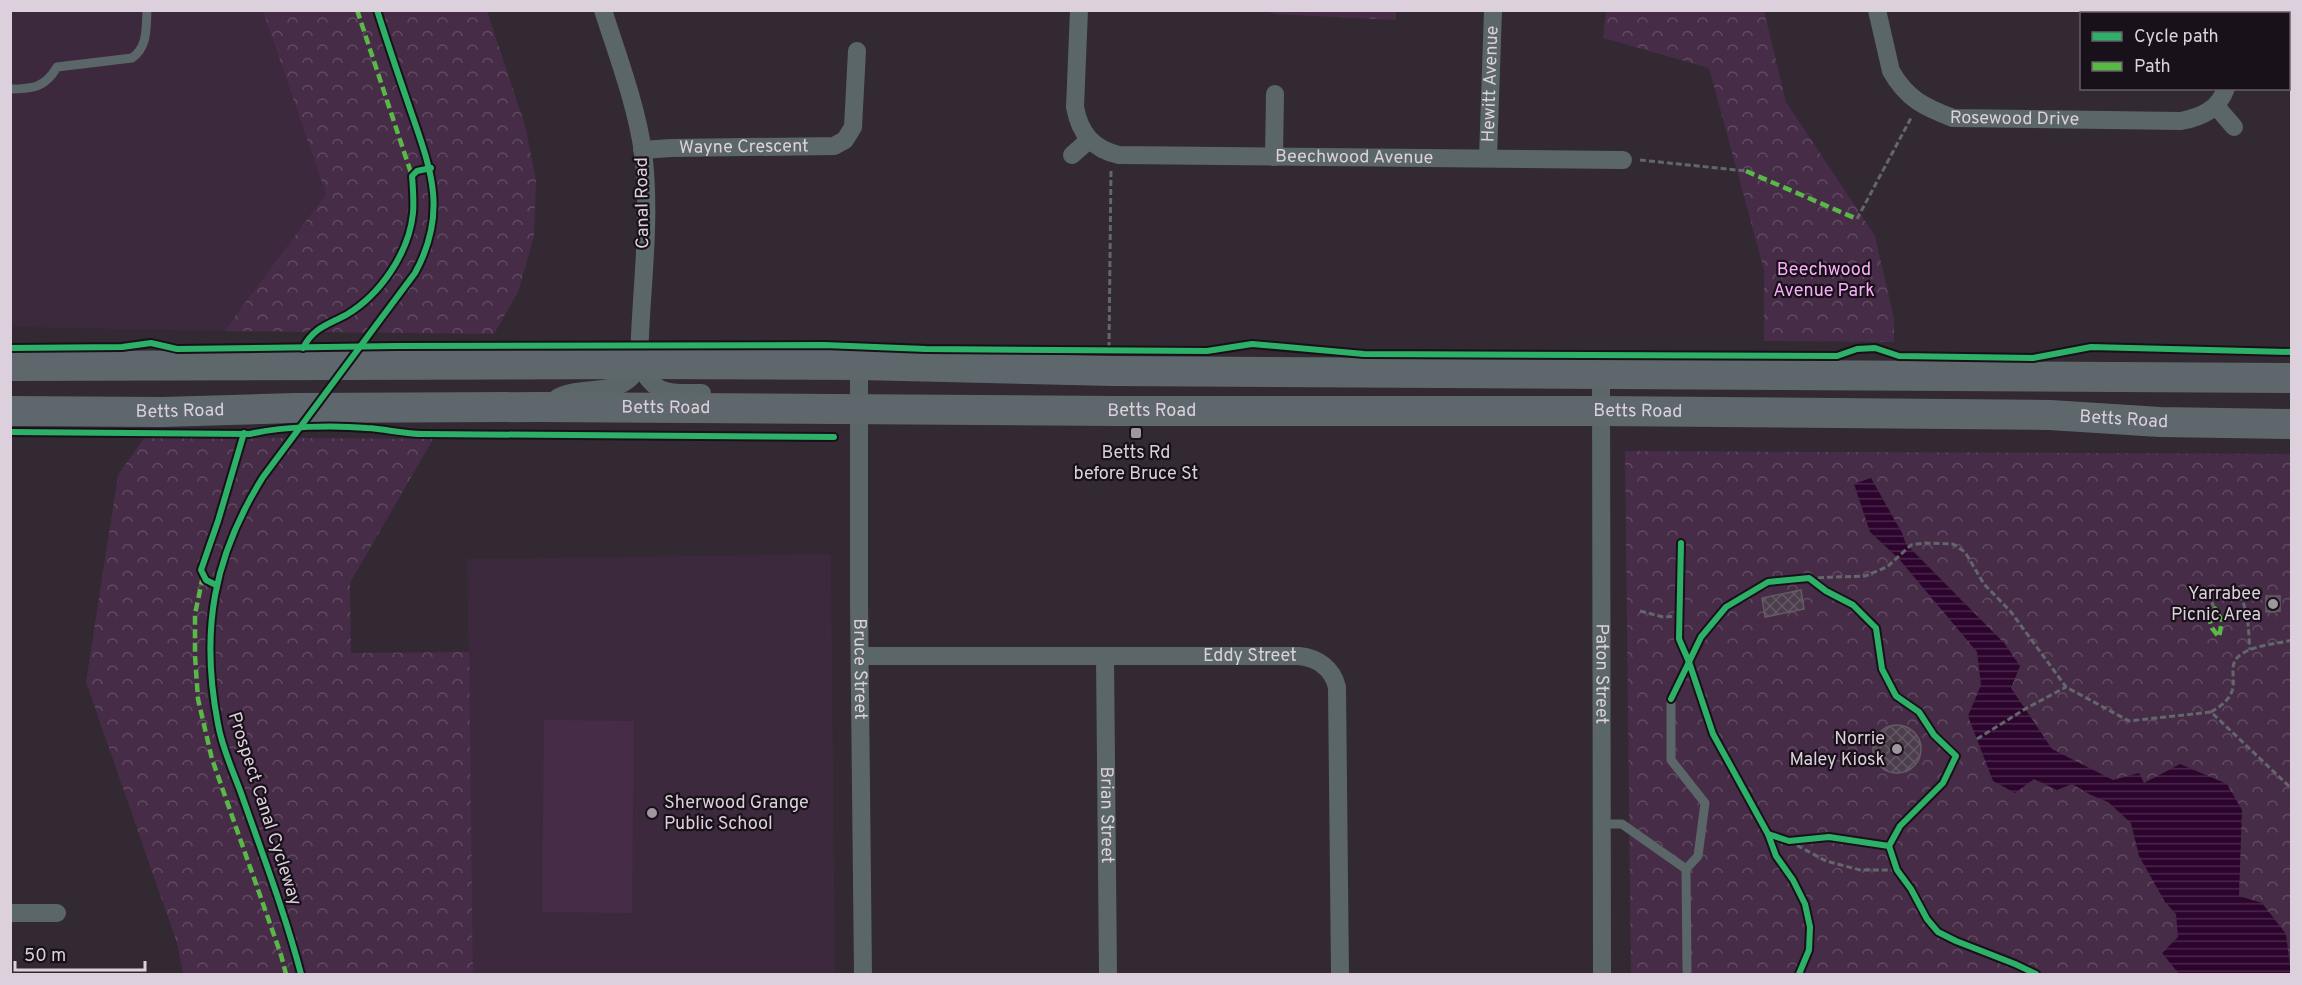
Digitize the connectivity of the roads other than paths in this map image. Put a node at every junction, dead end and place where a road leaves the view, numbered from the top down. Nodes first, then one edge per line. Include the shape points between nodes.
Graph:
1 (147, 10) edge
2 (603, 10) edge
3 (1078, 10) edge
4 (1493, 10) edge
5 (1877, 10) edge
6 (857, 51) dead end
7 (10, 89) edge
8 (2225, 90) edge
9 (1275, 94) dead end
10 (2216, 106) junction
11 (2234, 127) dead end
12 (1089, 140) junction
13 (642, 150) junction
14 (1072, 155) dead end
15 (1274, 157) junction
16 (1488, 158) junction
17 (1623, 160) road end
18 (639, 364) junction
19 (859, 365) junction
20 (10, 366) edge
21 (1601, 374) junction
22 (2292, 378) edge
23 (539, 407) junction
24 (739, 408) junction
25 (860, 409) junction
26 (10, 411) edge
27 (1601, 411) junction
28 (2292, 424) edge
29 (860, 656) junction
30 (1105, 656) junction
31 (1671, 699) dead end
32 (1601, 824) junction
33 (1686, 869) junction
34 (10, 913) edge
35 (57, 913) dead end
36 (1687, 971) dead end
37 (863, 975) edge
38 (1108, 975) edge
39 (1340, 975) edge
40 (1602, 975) edge

1 - 7 lane via 139,54 57,67 46,81 31,89
2 - 13 street, Canal Road via 630,93
3 - 12 street via 1075,107 1080,127
4 - 16 street, Hewitt Avenue
5 - 10 street, Rosewood Drive via 1892,71 1919,103 1953,118 2181,121 2205,114
6 - 13 street, Wayne Crescent via 855,120 850,145
8 - 10 street
9 - 15 street
10 - 11 street
12 - 14 street
12 - 15 street, Beechwood Avenue via 1119,155
13 - 18 street, Canal Road via 645,214
15 - 16 street, Beechwood Avenue
16 - 17 street, Beechwood Avenue
18 - 19 highway, Betts Road
18 - 20 highway, Betts Road
18 - 23 street via 636,374 615,387 561,395
18 - 24 street via 657,389 713,394
19 - 21 highway, Betts Road
19 - 25 street, Bruce Street
21 - 22 highway, Betts Road
21 - 27 street, Paton Street
23 - 24 highway, Betts Road
23 - 26 highway, Betts Road
24 - 25 highway, Betts Road
25 - 27 highway, Betts Road
25 - 29 street, Bruce Street
27 - 28 highway, Betts Road via 2050,415 2160,423
27 - 32 street, Paton Street
29 - 30 street, Eddy Street
29 - 37 street, Bruce Street
30 - 38 street, Brian Street
30 - 39 street, Eddy Street via 1299,656 1317,660 1331,672 1337,693
31 - 33 lane via 1671,760 1705,803 1698,856
32 - 33 lane via 1622,824
32 - 40 street, Paton Street
33 - 36 lane
34 - 35 street

